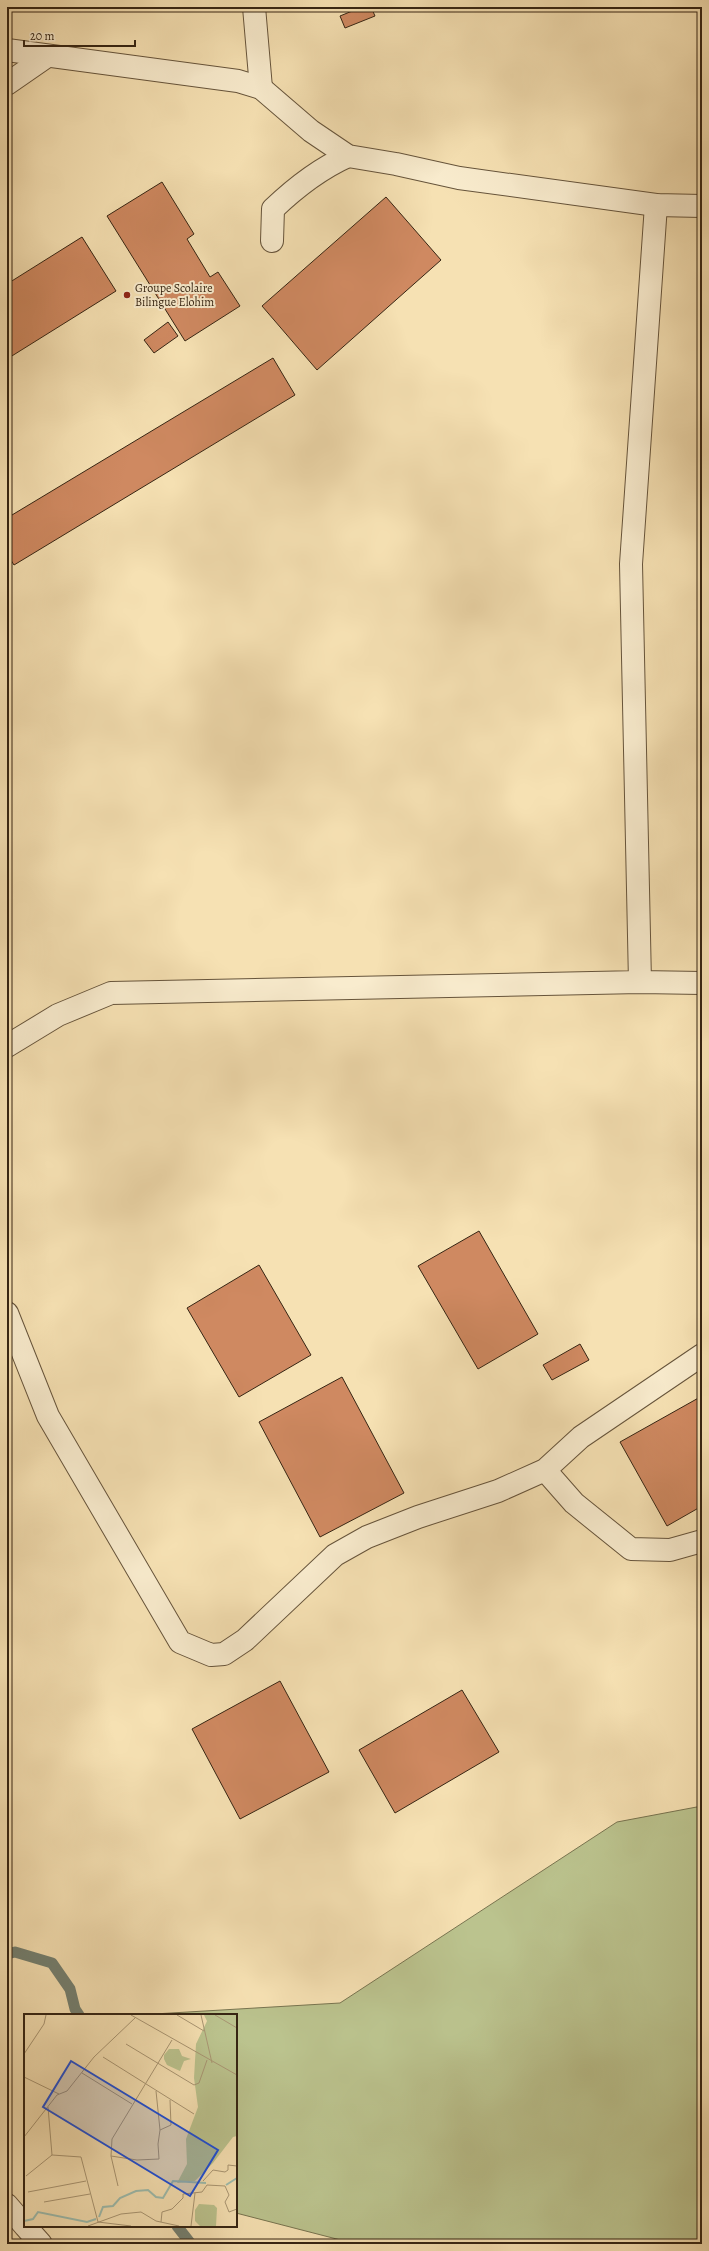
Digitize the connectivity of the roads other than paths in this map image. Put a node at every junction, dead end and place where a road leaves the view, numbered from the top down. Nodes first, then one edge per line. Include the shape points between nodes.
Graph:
1 (254, 7) edge
2 (7, 50) edge
3 (46, 57) junction
4 (7, 84) edge
5 (261, 88) junction
6 (348, 156) junction
7 (656, 205) junction
8 (702, 206) edge
9 (272, 241) dead end
10 (640, 982) junction
11 (702, 983) edge
12 (7, 1046) edge
13 (7, 1314) edge
14 (702, 1355) edge
15 (545, 1470) junction
16 (702, 1541) edge
17 (7, 2205) edge
18 (24, 2225) edge
19 (26, 2227) edge
20 (41, 2244) edge

1 - 5 street
2 - 3 street
3 - 4 street
3 - 5 street via 202,75
5 - 6 street via 311,131
6 - 7 street via 459,178
6 - 9 street via 325,166 293,190 273,210
7 - 8 street
7 - 10 street via 631,564
10 - 11 street
10 - 12 street via 111,993 58,1015
13 - 15 street via 48,1416 180,1642 211,1655 224,1654 245,1640 335,1555 367,1537 498,1491
14 - 15 street via 581,1437
15 - 16 street via 574,1503 631,1549 670,1550
17 - 18 street
19 - 20 street

